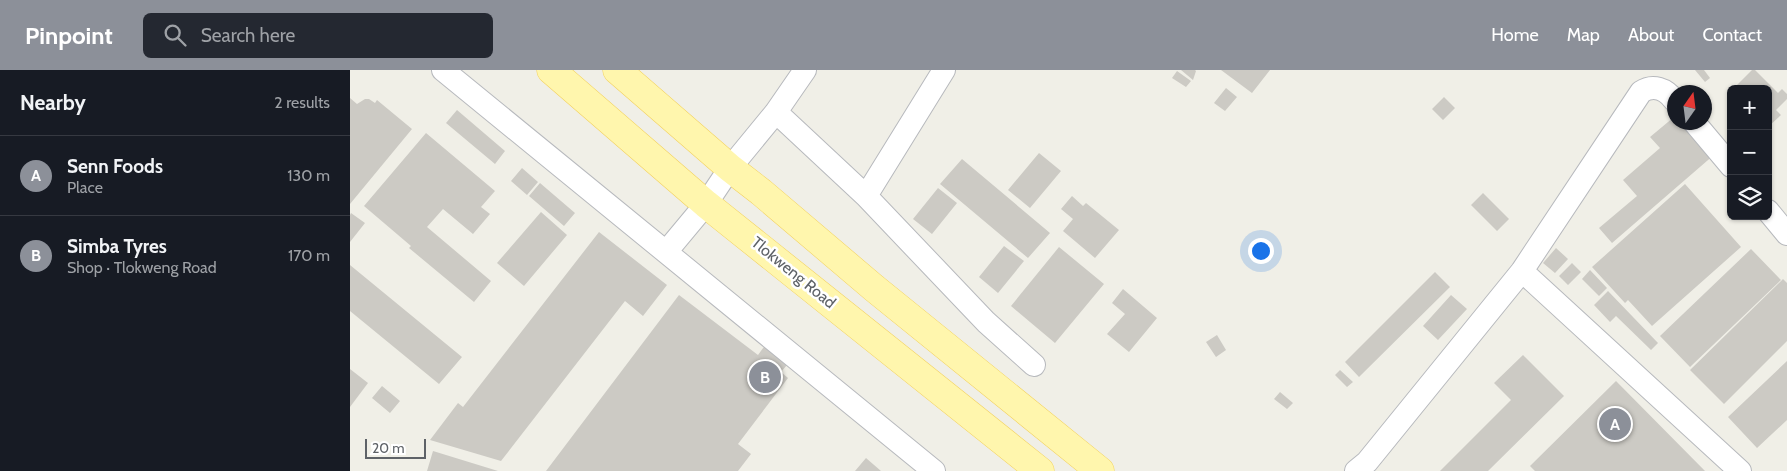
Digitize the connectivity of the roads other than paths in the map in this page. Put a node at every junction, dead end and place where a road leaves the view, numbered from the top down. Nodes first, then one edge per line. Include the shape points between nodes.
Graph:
1 (443, 70) edge
2 (551, 70) edge
3 (617, 70) edge
4 (805, 70) edge
5 (944, 70) edge
6 (1667, 92) edge
7 (776, 112) junction
8 (1701, 130) edge
9 (1727, 161) edge
10 (730, 168) junction
11 (866, 196) junction
12 (706, 204) junction
13 (1772, 216) edge
14 (1787, 234) edge
15 (666, 252) junction
16 (1522, 271) junction
17 (1034, 365) dead end
18 (934, 471) edge
19 (1040, 471) edge
20 (1100, 471) edge
21 (1356, 471) edge
22 (1740, 471) edge

1 - 15 street
2 - 12 main road, Tlokweng Road
3 - 10 main road
4 - 7 street
5 - 11 street
6 - 16 street via 1646,88 1640,92
7 - 10 street
7 - 11 street
8 - 9 street
10 - 12 street
10 - 20 main road
11 - 17 street via 986,322
12 - 15 street
12 - 19 main road, Tlokweng Road
13 - 14 street
15 - 18 street
16 - 21 street via 1367,462
16 - 22 street

